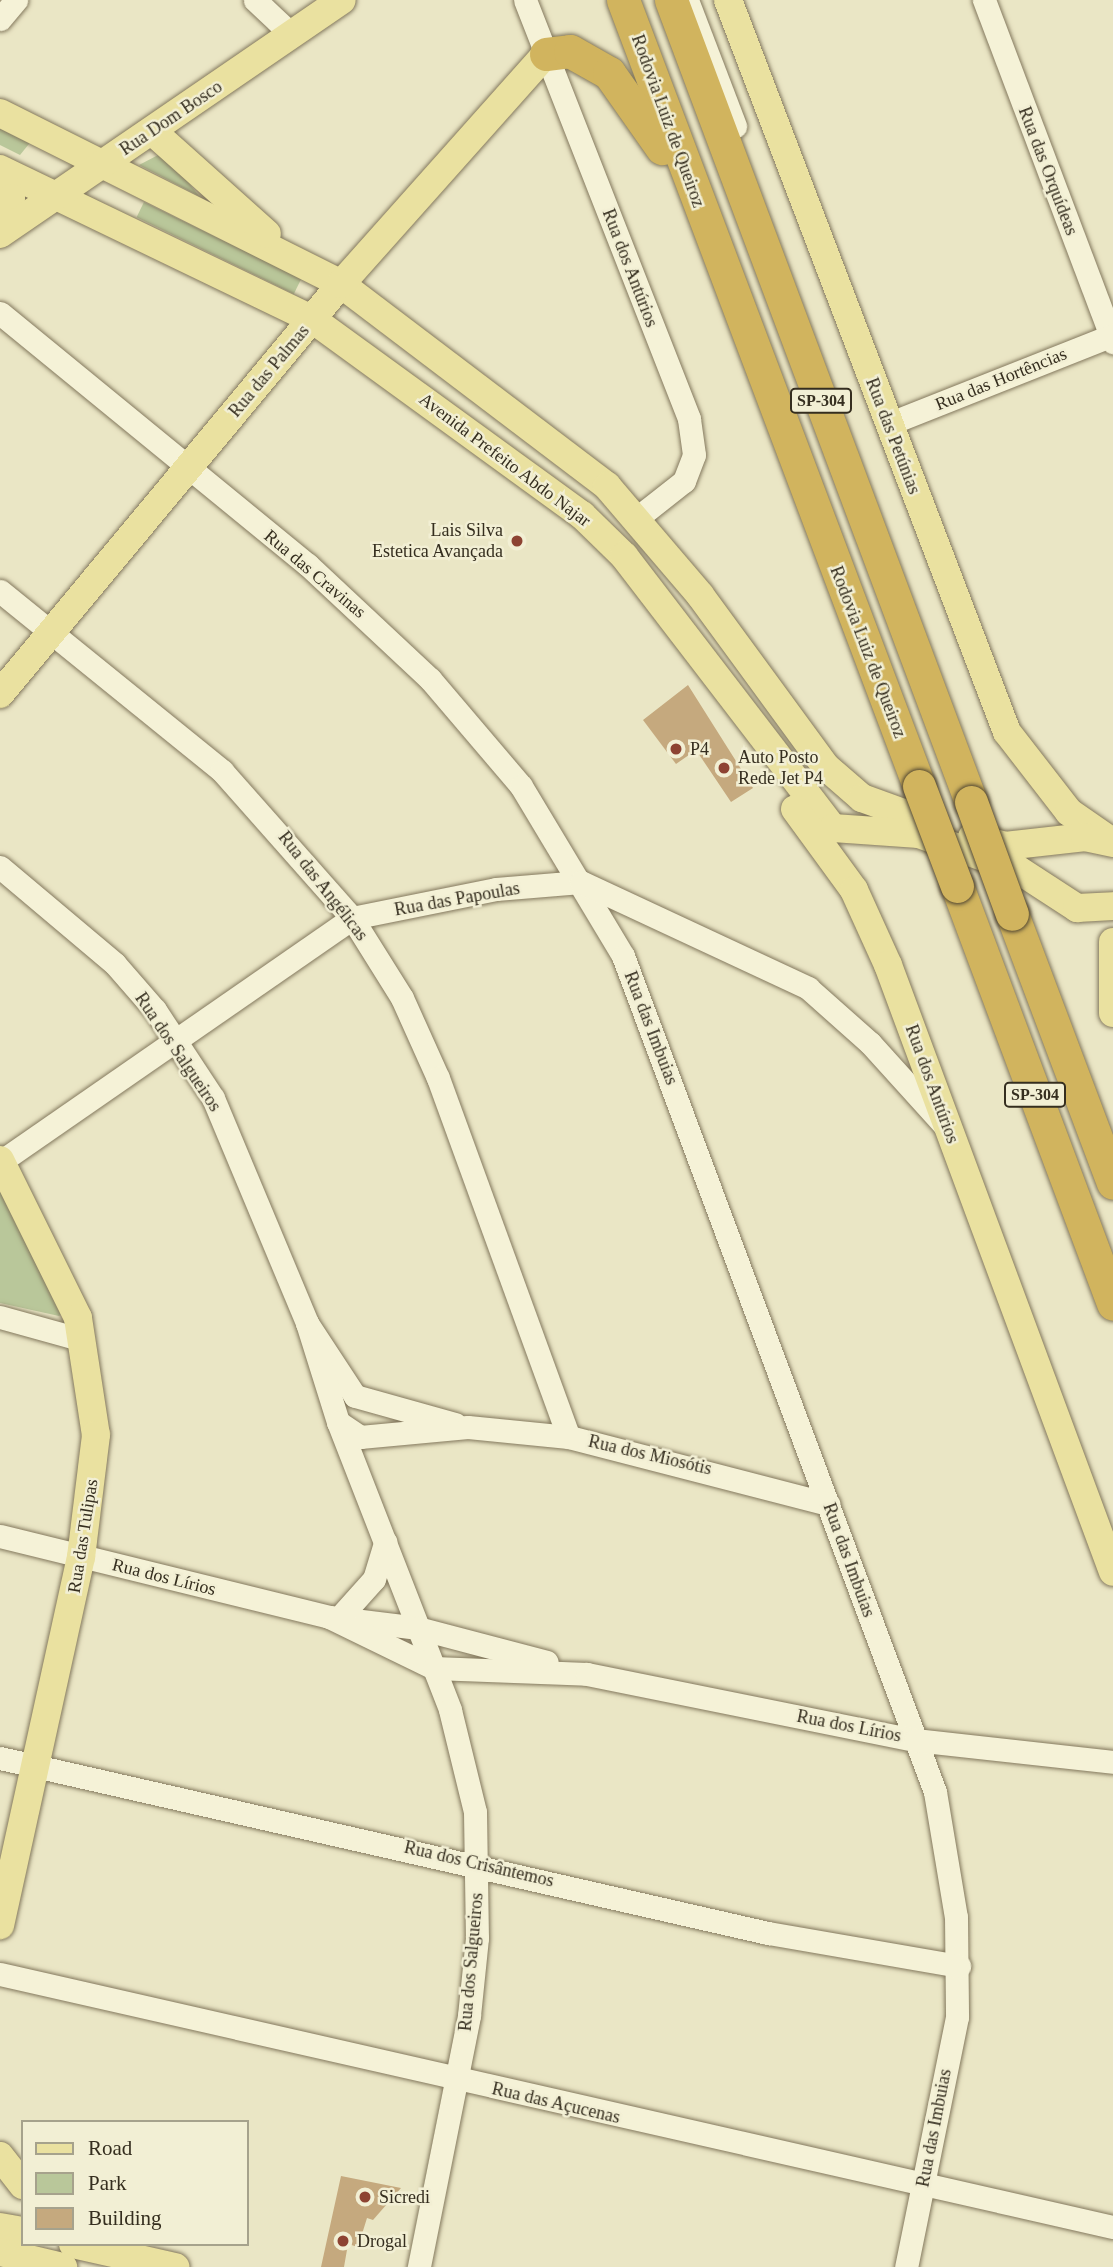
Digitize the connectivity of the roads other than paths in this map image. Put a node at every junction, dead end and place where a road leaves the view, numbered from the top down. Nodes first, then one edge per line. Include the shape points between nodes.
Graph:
1 (16, 0) edge
2 (255, 0) edge
3 (342, 0) edge
4 (525, 0) edge
5 (621, 0) edge
6 (671, 0) edge
7 (687, 0) edge
8 (728, 0) edge
9 (984, 0) edge
10 (0, 19) edge
11 (292, 35) junction
12 (546, 54) junction
13 (0, 113) edge
14 (152, 131) junction
15 (102, 165) junction
16 (0, 169) edge
17 (0, 174) edge
18 (57, 197) junction
19 (0, 234) edge
20 (332, 280) junction
21 (780, 292) junction
22 (0, 313) edge
23 (312, 319) junction
24 (1112, 337) edge
25 (755, 358) junction
26 (888, 424) junction
27 (186, 470) junction
28 (637, 518) junction
29 (0, 591) edge
30 (53, 631) junction
31 (682, 632) junction
32 (0, 694) edge
33 (862, 798) junction
34 (808, 802) junction
35 (816, 838) junction
36 (1111, 840) edge
37 (0, 867) edge
38 (581, 881) junction
39 (1113, 906) edge
40 (352, 918) junction
41 (1113, 942) edge
42 (1113, 1013) edge
43 (174, 1040) junction
44 (949, 1131) junction
45 (0, 1161) edge
46 (1113, 1183) edge
47 (1113, 1304) edge
48 (0, 1317) edge
49 (307, 1323) junction
50 (83, 1340) junction
51 (355, 1396) junction
52 (338, 1422) junction
53 (468, 1427) junction
54 (569, 1437) junction
55 (828, 1504) junction
56 (0, 1536) edge
57 (385, 1542) junction
58 (81, 1557) junction
59 (1113, 1572) edge
60 (334, 1617) junction
61 (418, 1628) junction
62 (434, 1668) junction
63 (587, 1674) junction
64 (915, 1740) junction
65 (0, 1758) edge
66 (1113, 1762) edge
67 (37, 1766) junction
68 (478, 1863) junction
69 (0, 1925) edge
70 (959, 1966) junction
71 (0, 1974) edge
72 (458, 2081) junction
73 (0, 2156) edge
74 (21, 2182) edge
75 (923, 2185) junction
76 (0, 2227) edge
77 (1113, 2227) edge
78 (21, 2231) edge
79 (82, 2246) edge
80 (0, 2252) edge
81 (29, 2257) edge
82 (63, 2267) edge
83 (175, 2267) edge
84 (419, 2267) edge
85 (906, 2267) edge

1 - 10 street
2 - 11 street
3 - 11 main road, Rua Dom Bosco
4 - 12 street, Rua dos Antúrios
5 - 25 highway, Rodovia Luiz de Queiroz / SP-304
6 - 21 highway, SP-304
7 - 21 street via 735,124
8 - 26 main road, Rua das Petúnias
9 - 24 street, Rua das Orquídeas
11 - 14 main road, Rua Dom Bosco
12 - 20 main road, Rua das Palmas
12 - 25 highway via 570,51 590,59 650,126
12 - 28 street, Rua dos Antúrios via 689,419 694,455 684,481
13 - 15 main road
14 - 15 main road, Rua Dom Bosco
14 - 20 main road via 202,181
15 - 18 main road, Rua Dom Bosco
15 - 20 main road
16 - 18 main road, Avenida Prefeito Abdo Najar
17 - 19 main road via 11,198
18 - 19 main road, Rua Dom Bosco
18 - 23 main road, Avenida Prefeito Abdo Najar
20 - 23 main road, Rua das Palmas
20 - 28 main road via 607,486
21 - 46 highway, SP-304, bridge
22 - 27 street, Rua das Cravinas
23 - 27 main road, Rua das Palmas
23 - 31 main road, Avenida Prefeito Abdo Najar via 582,514
24 - 26 street, Rua das Hortências
25 - 47 highway, Rodovia Luiz de Queiroz / SP-304, bridge
26 - 36 main road, Rua das Petúnias via 1007,732 1069,812
27 - 30 main road, Rua das Palmas
27 - 38 street, Rua das Cravinas via 308,565 430,679 521,786
28 - 33 main road via 825,766
29 - 30 street, Rua das Angélicas
30 - 32 main road, Rua das Palmas
30 - 40 street, Rua das Angélicas via 222,771
31 - 34 main road, Avenida Prefeito Abdo Najar
31 - 35 main road, Rua dos Antúrios via 706,682
33 - 34 main road via 827,787
33 - 36 main road via 1005,846
34 - 35 main road
34 - 39 main road, Avenida Prefeito Abdo Najar via 842,831 919,834 1017,869 1077,908
35 - 44 main road, Rua dos Antúrios via 854,890
37 - 43 street, Rua dos Salgueiros via 115,964
38 - 40 street, Rua das Papoulas via 496,889
38 - 44 street via 808,988 870,1043
38 - 55 street, Rua das Imbuias via 623,956
40 - 43 street, Rua das Papoulas
40 - 54 street, Rua das Angélicas via 402,998 438,1078
41 - 42 main road
43 - 45 street, Rua das Papoulas
43 - 49 street, Rua dos Salgueiros via 213,1098
44 - 59 main road, Rua dos Antúrios
45 - 50 main road, Rua das Tulipas via 43,1238
48 - 50 street
49 - 51 street, Rua dos Salgueiros
49 - 52 street, Rua dos Salgueiros
50 - 58 main road, Rua das Tulipas via 96,1435
51 - 52 street
51 - 53 street, Rua dos Miosótis
52 - 53 street, Rua dos Miosótis via 360,1437
52 - 57 street, Rua dos Salgueiros
53 - 54 street, Rua dos Miosótis
54 - 55 street, Rua dos Miosótis
55 - 64 street, Rua das Imbuias
56 - 58 street, Rua dos Lírios
57 - 60 street via 374,1579
57 - 61 street, Rua dos Salgueiros
58 - 60 street, Rua dos Lírios
58 - 67 main road, Rua das Tulipas
60 - 61 street, Rua dos Lírios
60 - 62 street, Rua dos Lírios
61 - 62 street, Rua dos Salgueiros
61 - 63 street, Rua dos Lírios
62 - 63 street, Rua dos Lírios
62 - 68 street, Rua dos Salgueiros via 467,1770
63 - 64 street, Rua dos Lírios
64 - 66 street, Rua dos Lírios
64 - 70 street, Rua das Imbuias via 935,1793
65 - 67 street, Rua dos Crisântemos
67 - 68 street, Rua dos Crisântemos
67 - 69 main road, Rua das Tulipas
68 - 70 street, Rua dos Crisântemos via 768,1933
68 - 72 street, Rua dos Salgueiros via 477,1938
70 - 75 street, Rua das Imbuias via 957,2017
71 - 72 street, Rua das Açucenas
72 - 75 street, Rua das Açucenas
72 - 84 street, Rua dos Salgueiros
73 - 74 main road
75 - 77 street, Rua das Açucenas
75 - 85 street, Rua das Imbuias
76 - 78 main road
79 - 83 main road
80 - 81 main road
81 - 82 main road

